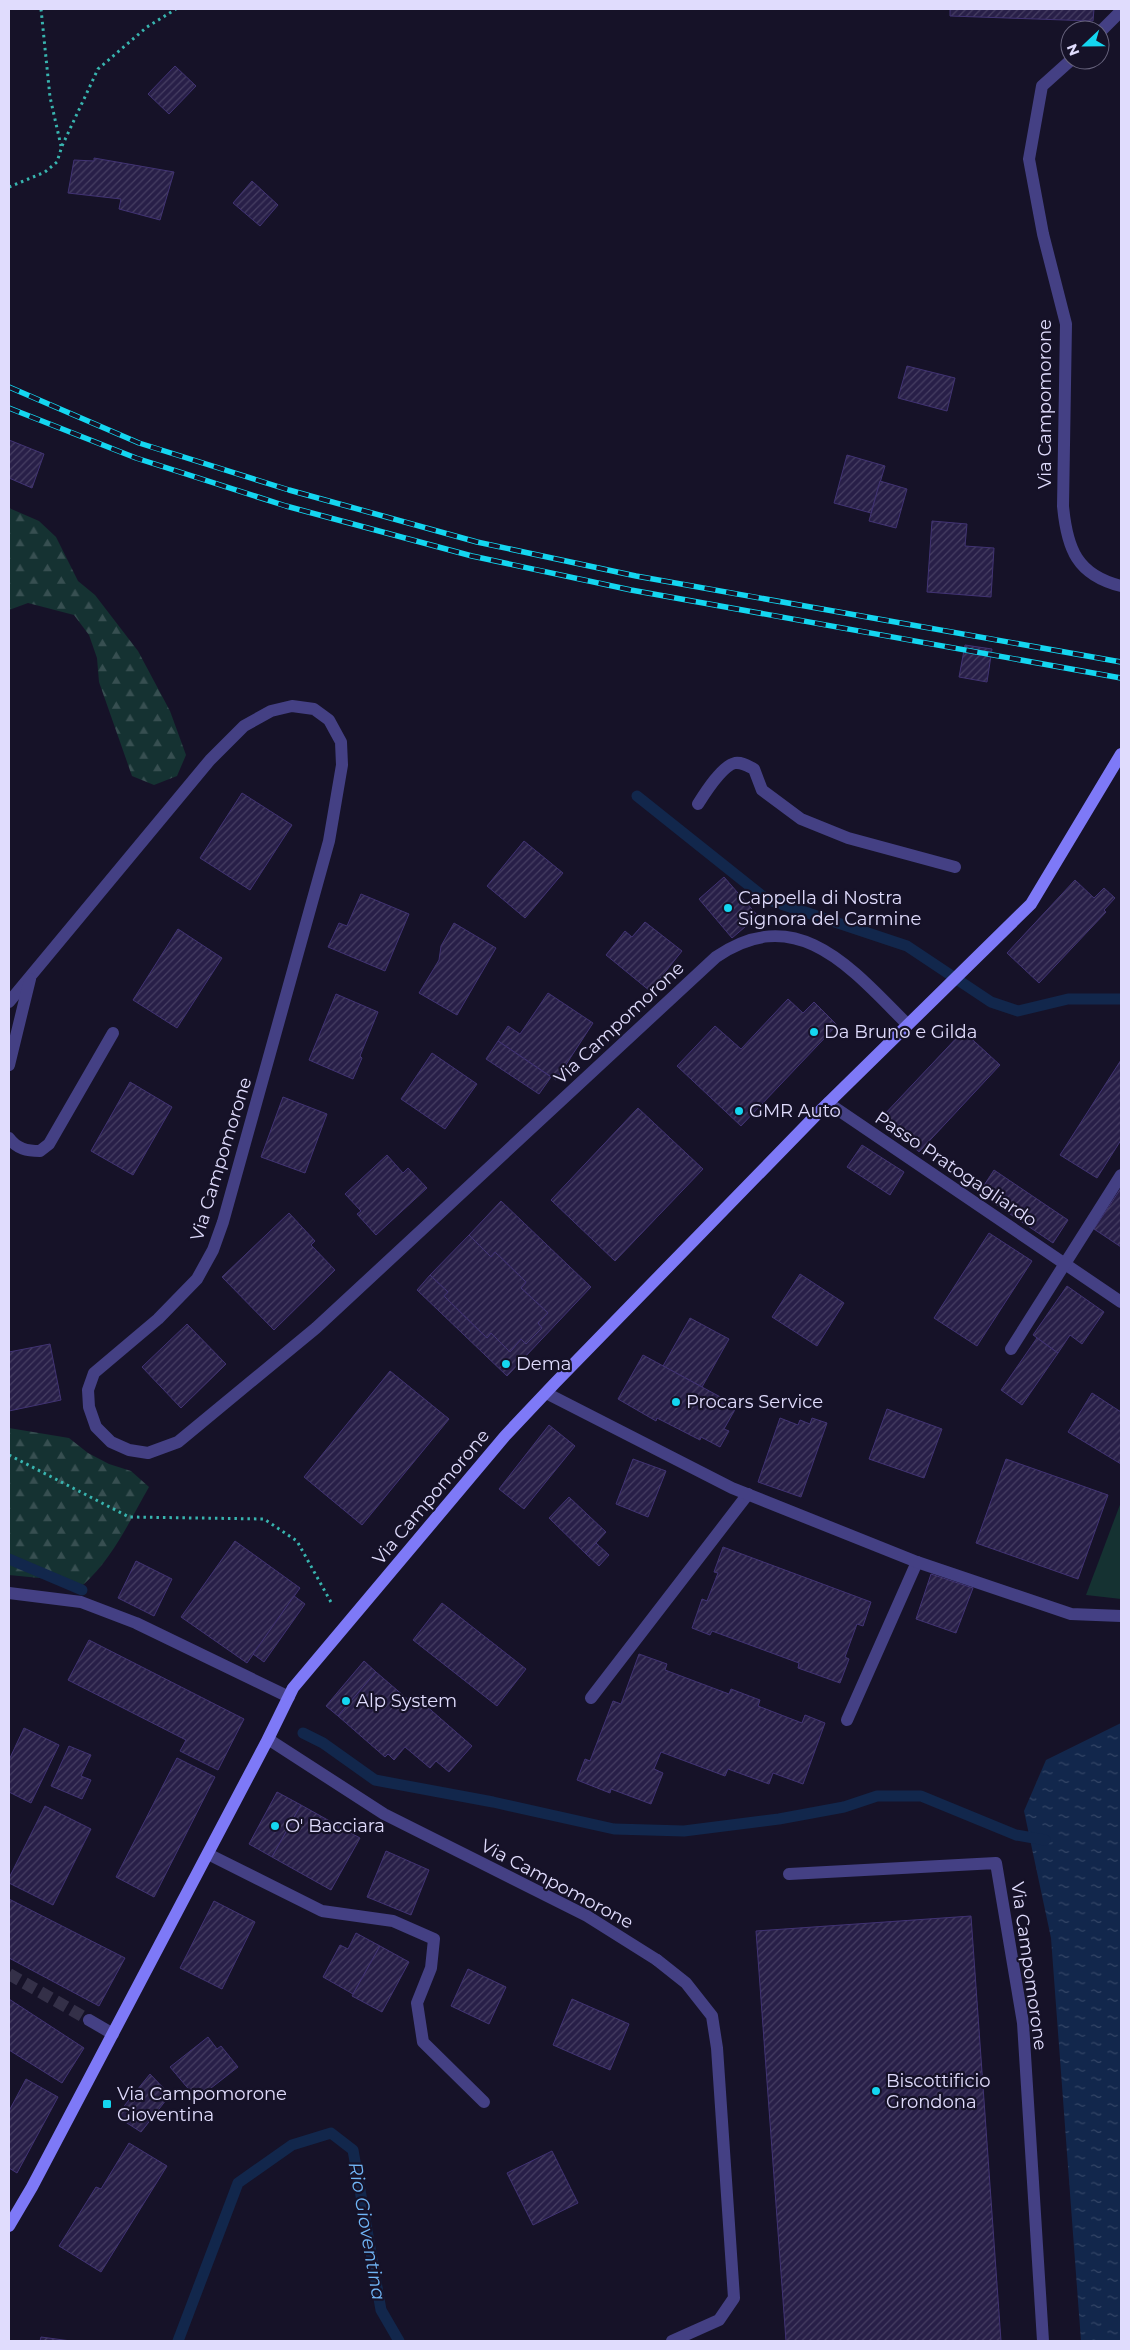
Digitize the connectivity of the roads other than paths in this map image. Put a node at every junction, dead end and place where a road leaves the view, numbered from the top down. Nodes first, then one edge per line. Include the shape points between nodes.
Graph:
1 (1121, 11) edge
2 (1110, 22) edge
3 (1060, 70) edge
4 (1121, 586) edge
5 (1121, 754) edge
6 (698, 804) dead end
7 (956, 867) dead end
8 (30, 976) junction
9 (9, 1002) edge
10 (907, 1024) junction
11 (113, 1033) dead end
12 (9, 1065) edge
13 (828, 1103) junction
14 (9, 1138) edge
15 (1121, 1175) edge
16 (1065, 1264) junction
17 (1121, 1302) edge
18 (1011, 1349) dead end
19 (546, 1393) junction
20 (748, 1494) junction
21 (917, 1562) junction
22 (9, 1592) edge
23 (1121, 1616) edge
24 (289, 1696) junction
25 (591, 1698) dead end
26 (847, 1720) dead end
27 (268, 1739) junction
28 (208, 1854) junction
29 (789, 1874) dead end
30 (89, 2020) tunnel mouth
31 (113, 2034) junction
32 (484, 2102) dead end
33 (9, 2226) edge
34 (672, 2341) edge
35 (1043, 2341) edge

1 - 2 street
3 - 4 street, Via Campomorone via 1042,86 1029,159 1066,324 1065,526 1078,562 1090,574
5 - 10 main road, Via Campomorone via 1031,904
6 - 7 street via 726,768 742,763 754,769 762,790 801,819 848,838
8 - 9 street, Via Campomorone
8 - 10 street, Via Campomorone via 210,760 244,726 271,711 292,706 314,709 329,720 341,742 342,765 329,841 224,1222 197,1279 158,1319 94,1374 88,1390 89,1407 96,1427 105,1437 129,1450 148,1453 178,1442 316,1328 729,948 746,940 770,936 791,936 807,941 837,956
8 - 12 street, Via Campomorone
10 - 13 main road, Via Campomorone
11 - 14 street via 50,1144 40,1151 28,1151 14,1145
13 - 16 street, Passo Pratogagliardo
13 - 19 main road, Via Campomorone
15 - 16 street
16 - 17 street, Passo Pratogagliardo
16 - 18 street
19 - 20 street
19 - 24 main road, Via Campomorone via 505,1436
20 - 21 street
20 - 25 street
21 - 23 street via 1070,1614
21 - 26 street
22 - 24 street via 81,1602 136,1623
24 - 27 main road, Via Campomorone
27 - 28 main road, Via Campomorone
27 - 34 street, Via Campomorone via 384,1814 587,1916 657,1960 686,1983 712,2016 734,2298 719,2320
28 - 31 main road, Via Campomorone
28 - 32 street via 322,1911 393,1921 434,1939 431,1968 416,2004 423,2042
29 - 35 street, Via Campomorone via 996,1863 1023,2023
30 - 31 street
31 - 33 main road, Via Campomorone

